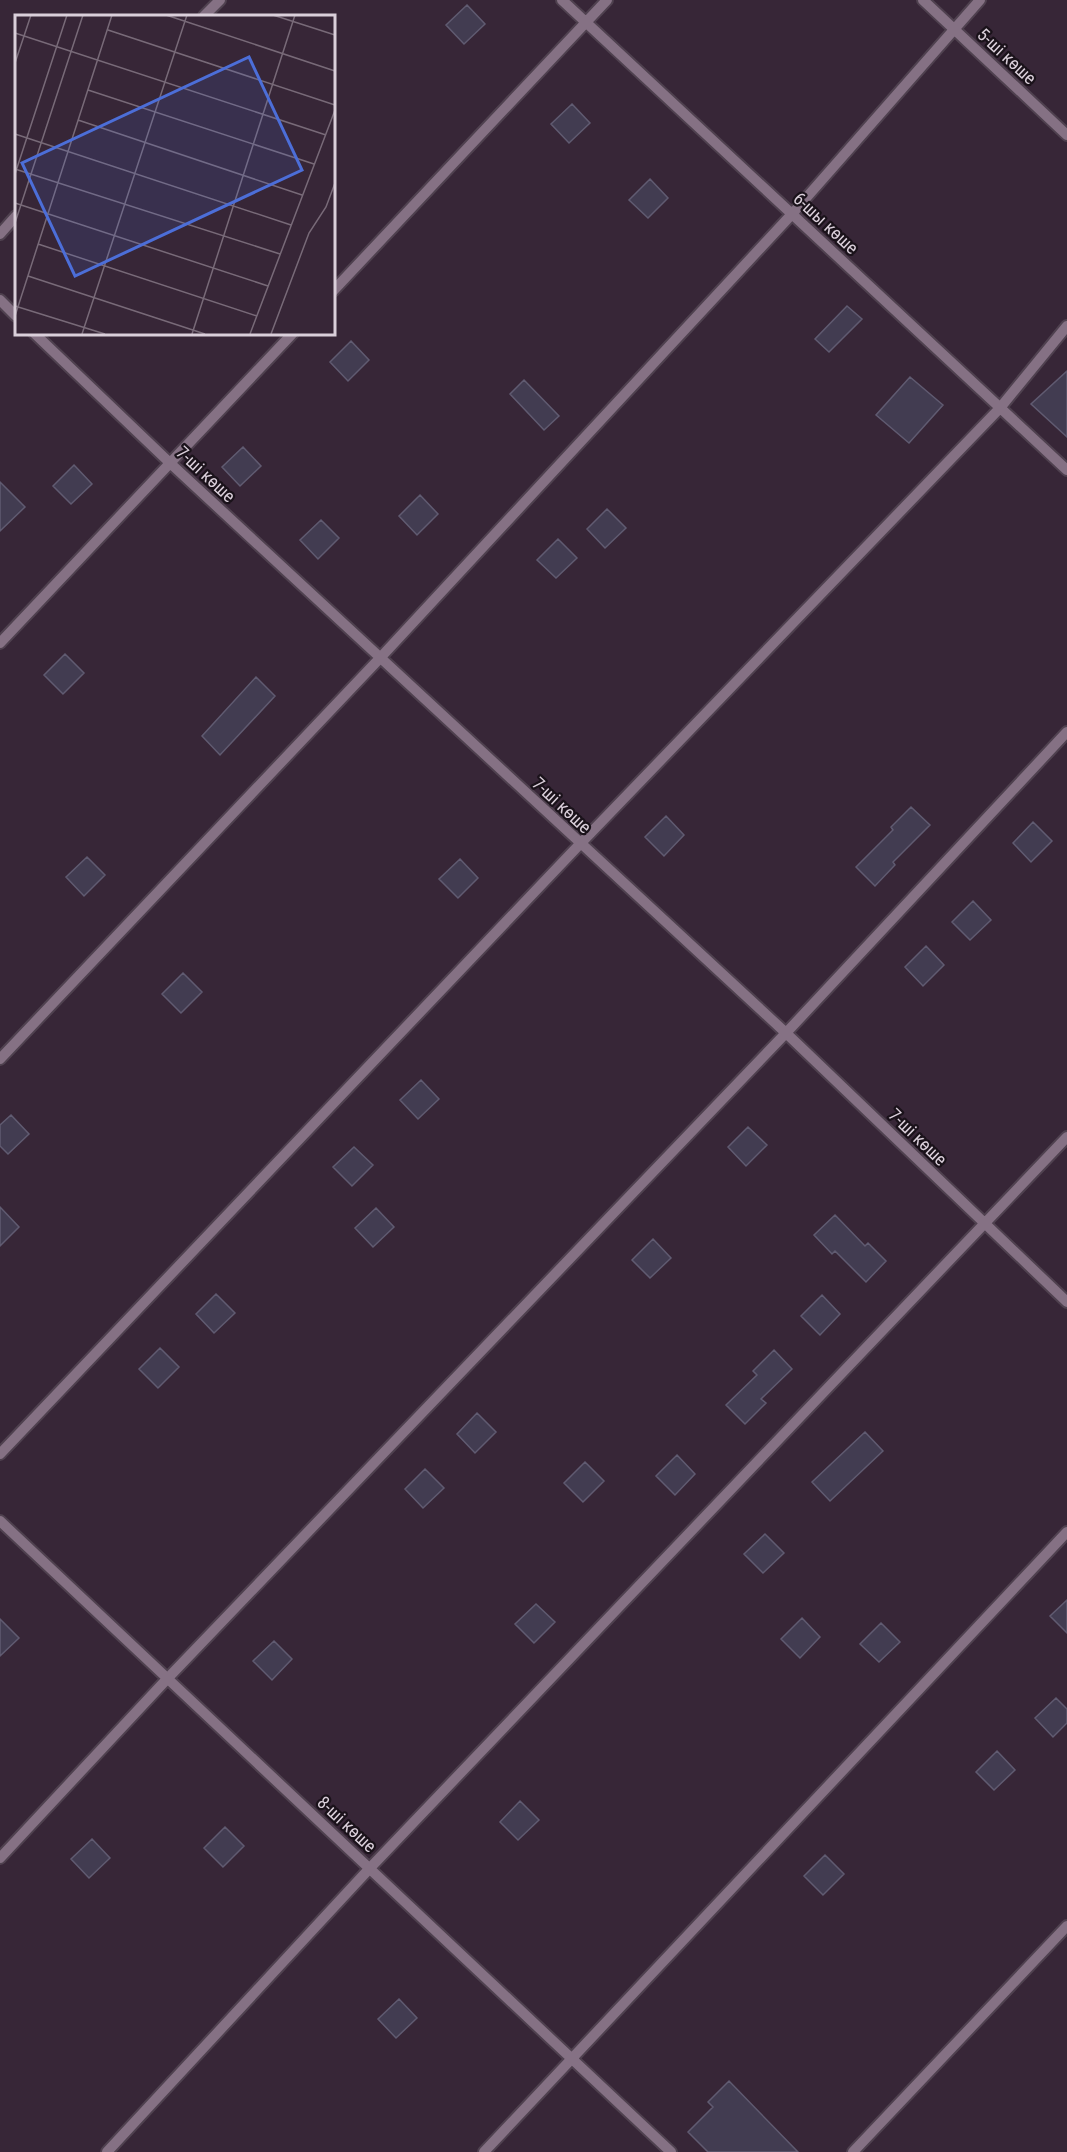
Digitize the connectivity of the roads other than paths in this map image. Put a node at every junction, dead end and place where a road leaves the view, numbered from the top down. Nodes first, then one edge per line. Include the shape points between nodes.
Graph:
1 (220, 0) edge
2 (562, 0) edge
3 (607, 0) edge
4 (924, 0) edge
5 (980, 0) edge
6 (205, 15) edge
7 (587, 24) junction
8 (954, 29) junction
9 (1067, 135) edge
10 (792, 214) junction
11 (15, 217) edge
12 (0, 234) edge
13 (334, 290) edge
14 (0, 300) edge
15 (15, 315) edge
16 (1067, 326) edge
17 (35, 334) edge
18 (292, 334) edge
19 (1000, 408) junction
20 (170, 464) junction
21 (1067, 470) edge
22 (0, 643) edge
23 (381, 657) junction
24 (1067, 732) edge
25 (579, 844) junction
26 (786, 1034) junction
27 (0, 1059) edge
28 (1067, 1137) edge
29 (985, 1225) junction
30 (1067, 1302) edge
31 (0, 1454) edge
32 (0, 1521) edge
33 (1067, 1532) edge
34 (167, 1679) junction
35 (0, 1858) edge
36 (370, 1868) junction
37 (1067, 1926) edge
38 (573, 2060) junction
39 (107, 2152) edge
40 (484, 2152) edge
41 (671, 2152) edge
42 (853, 2152) edge

1 - 6 lane
2 - 7 lane, 6-шы көше
3 - 7 lane
4 - 8 lane, 5-ші көше
5 - 8 lane
7 - 10 lane, 6-шы көше
7 - 13 lane
8 - 9 lane, 5-ші көше
8 - 10 lane
10 - 19 lane, 6-шы көше
10 - 23 lane
11 - 12 lane
14 - 15 lane
16 - 19 lane
17 - 20 lane, 7-ші көше
18 - 20 lane
19 - 21 lane, 6-шы көше
19 - 25 lane
20 - 22 lane
20 - 23 lane, 7-ші көше
23 - 25 lane, 7-ші көше
23 - 27 lane
24 - 26 lane
25 - 26 lane, 7-ші көше
25 - 31 lane
26 - 29 lane, 7-ші көше
26 - 34 lane
28 - 29 lane
29 - 30 lane, 7-ші көше
29 - 36 lane
32 - 34 lane, 8-ші көше
33 - 38 lane
34 - 35 lane
34 - 36 lane, 8-ші көше
36 - 38 lane, 8-ші көше
36 - 39 lane
37 - 42 lane
38 - 40 lane
38 - 41 lane, 8-ші көше

